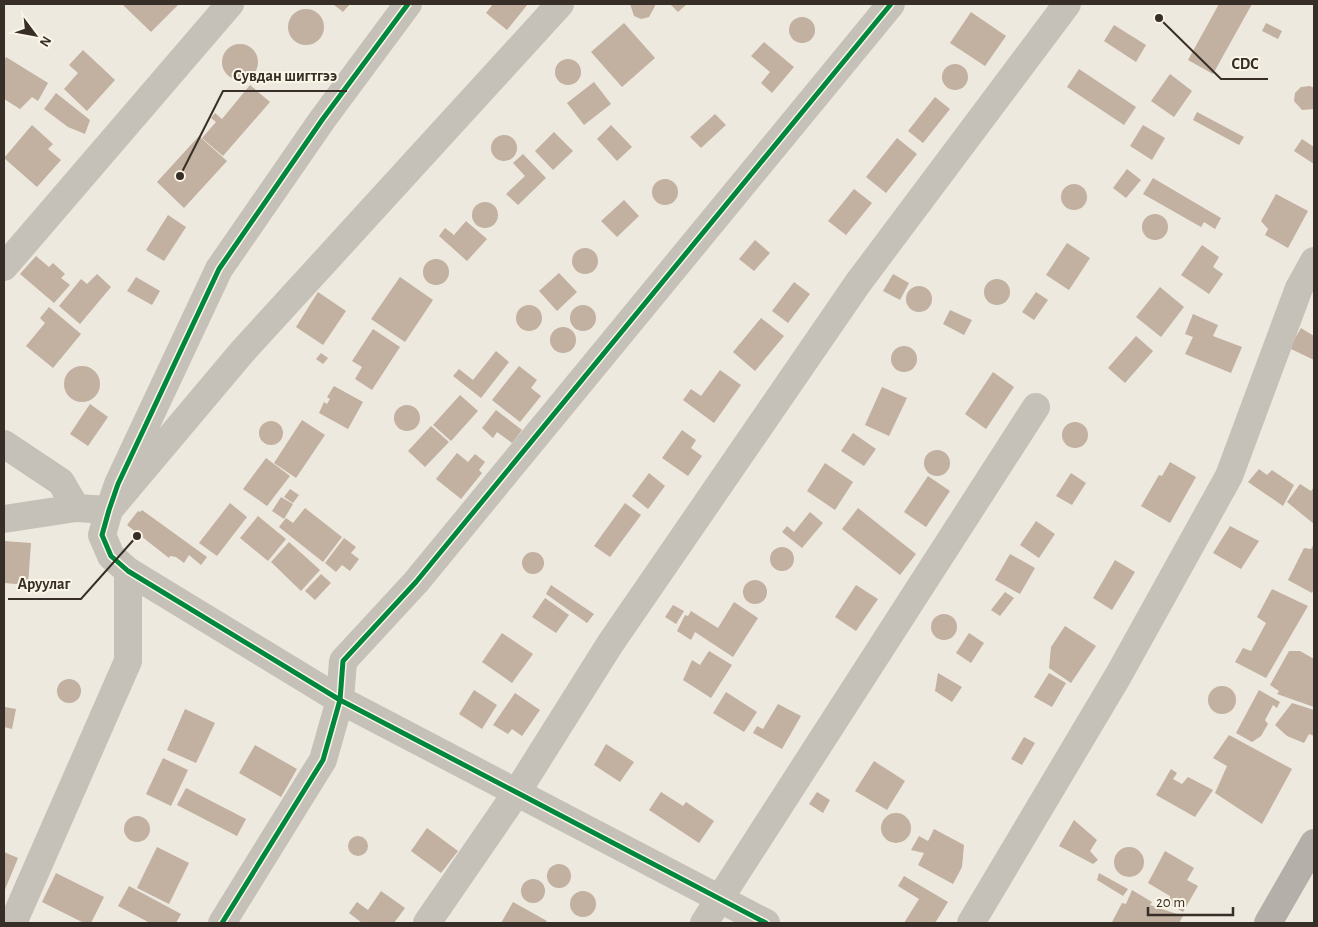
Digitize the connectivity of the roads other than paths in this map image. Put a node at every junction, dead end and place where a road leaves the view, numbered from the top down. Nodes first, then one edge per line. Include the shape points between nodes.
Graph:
1 (230, 4) edge
2 (408, 4) edge
3 (560, 4) edge
4 (891, 4) edge
5 (1067, 4) edge
6 (1314, 262) edge
7 (4, 267) edge
8 (1036, 407) dead end
9 (4, 444) edge
10 (76, 508) junction
11 (109, 510) junction
12 (4, 519) edge
13 (128, 571) junction
14 (340, 700) junction
15 (517, 792) junction
16 (1314, 843) edge
17 (719, 900) junction
18 (13, 923) edge
19 (222, 923) edge
20 (427, 923) edge
21 (704, 923) edge
22 (766, 923) edge
23 (971, 923) edge
24 (1268, 923) edge

1 - 7 street
2 - 11 street via 322,120 219,269 118,484
3 - 11 street via 242,352
4 - 14 street via 416,582 343,661
5 - 15 street via 858,284 610,644
6 - 23 street via 1299,288 1229,476 1118,676
8 - 17 street
9 - 10 street via 61,482
10 - 11 street
10 - 12 street
11 - 13 street via 102,535 110,556
13 - 14 street
13 - 18 street via 128,661
14 - 15 street
14 - 19 street via 323,760
15 - 17 street
15 - 20 street
16 - 24 main road
17 - 21 street
17 - 22 street

